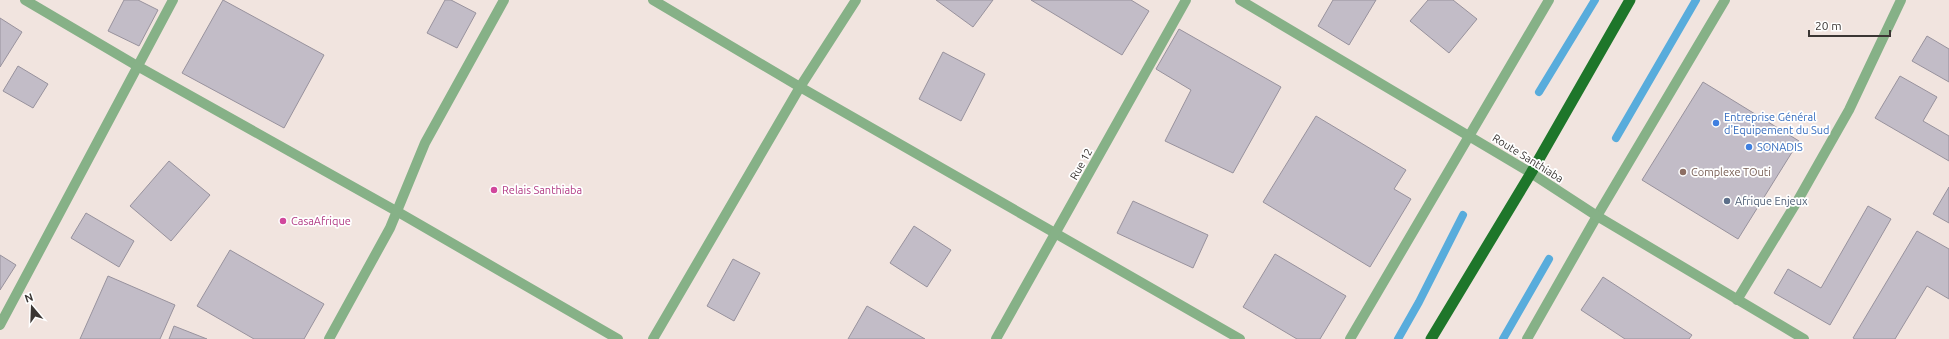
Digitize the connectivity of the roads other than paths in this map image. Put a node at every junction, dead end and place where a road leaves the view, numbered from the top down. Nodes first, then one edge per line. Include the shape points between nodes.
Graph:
1 (26, 0) edge
2 (173, 0) edge
3 (504, 0) edge
4 (653, 0) edge
5 (856, 0) edge
6 (1186, 0) edge
7 (1240, 0) edge
8 (1549, 0) edge
9 (1630, 0) edge
10 (1725, 0) edge
11 (1901, 0) edge
12 (138, 67) junction
13 (800, 87) junction
14 (1470, 137) junction
15 (1531, 173) junction
16 (398, 212) junction
17 (1597, 216) junction
18 (1056, 232) junction
19 (1737, 300) junction
20 (0, 325) edge
21 (329, 339) edge
22 (618, 339) edge
23 (653, 339) edge
24 (996, 339) edge
25 (1240, 339) edge
26 (1350, 339) edge
27 (1431, 339) edge
28 (1527, 339) edge
29 (1804, 339) edge

1 - 12 street
2 - 12 street
3 - 16 street via 425,143
4 - 13 street
5 - 13 street
6 - 18 street, Rue 12
7 - 14 street, Route Santhiaba
8 - 14 street
9 - 15 highway
10 - 17 street
11 - 19 street via 1849,110
12 - 16 street
12 - 20 street
13 - 18 street
13 - 23 street
14 - 15 street, Route Santhiaba
14 - 26 street
15 - 17 street, Route Santhiaba
15 - 27 highway
16 - 21 street
16 - 22 street
17 - 19 street, Route Santhiaba
17 - 28 street
18 - 24 street, Rue 12
18 - 25 street
19 - 29 street, Route Santhiaba

